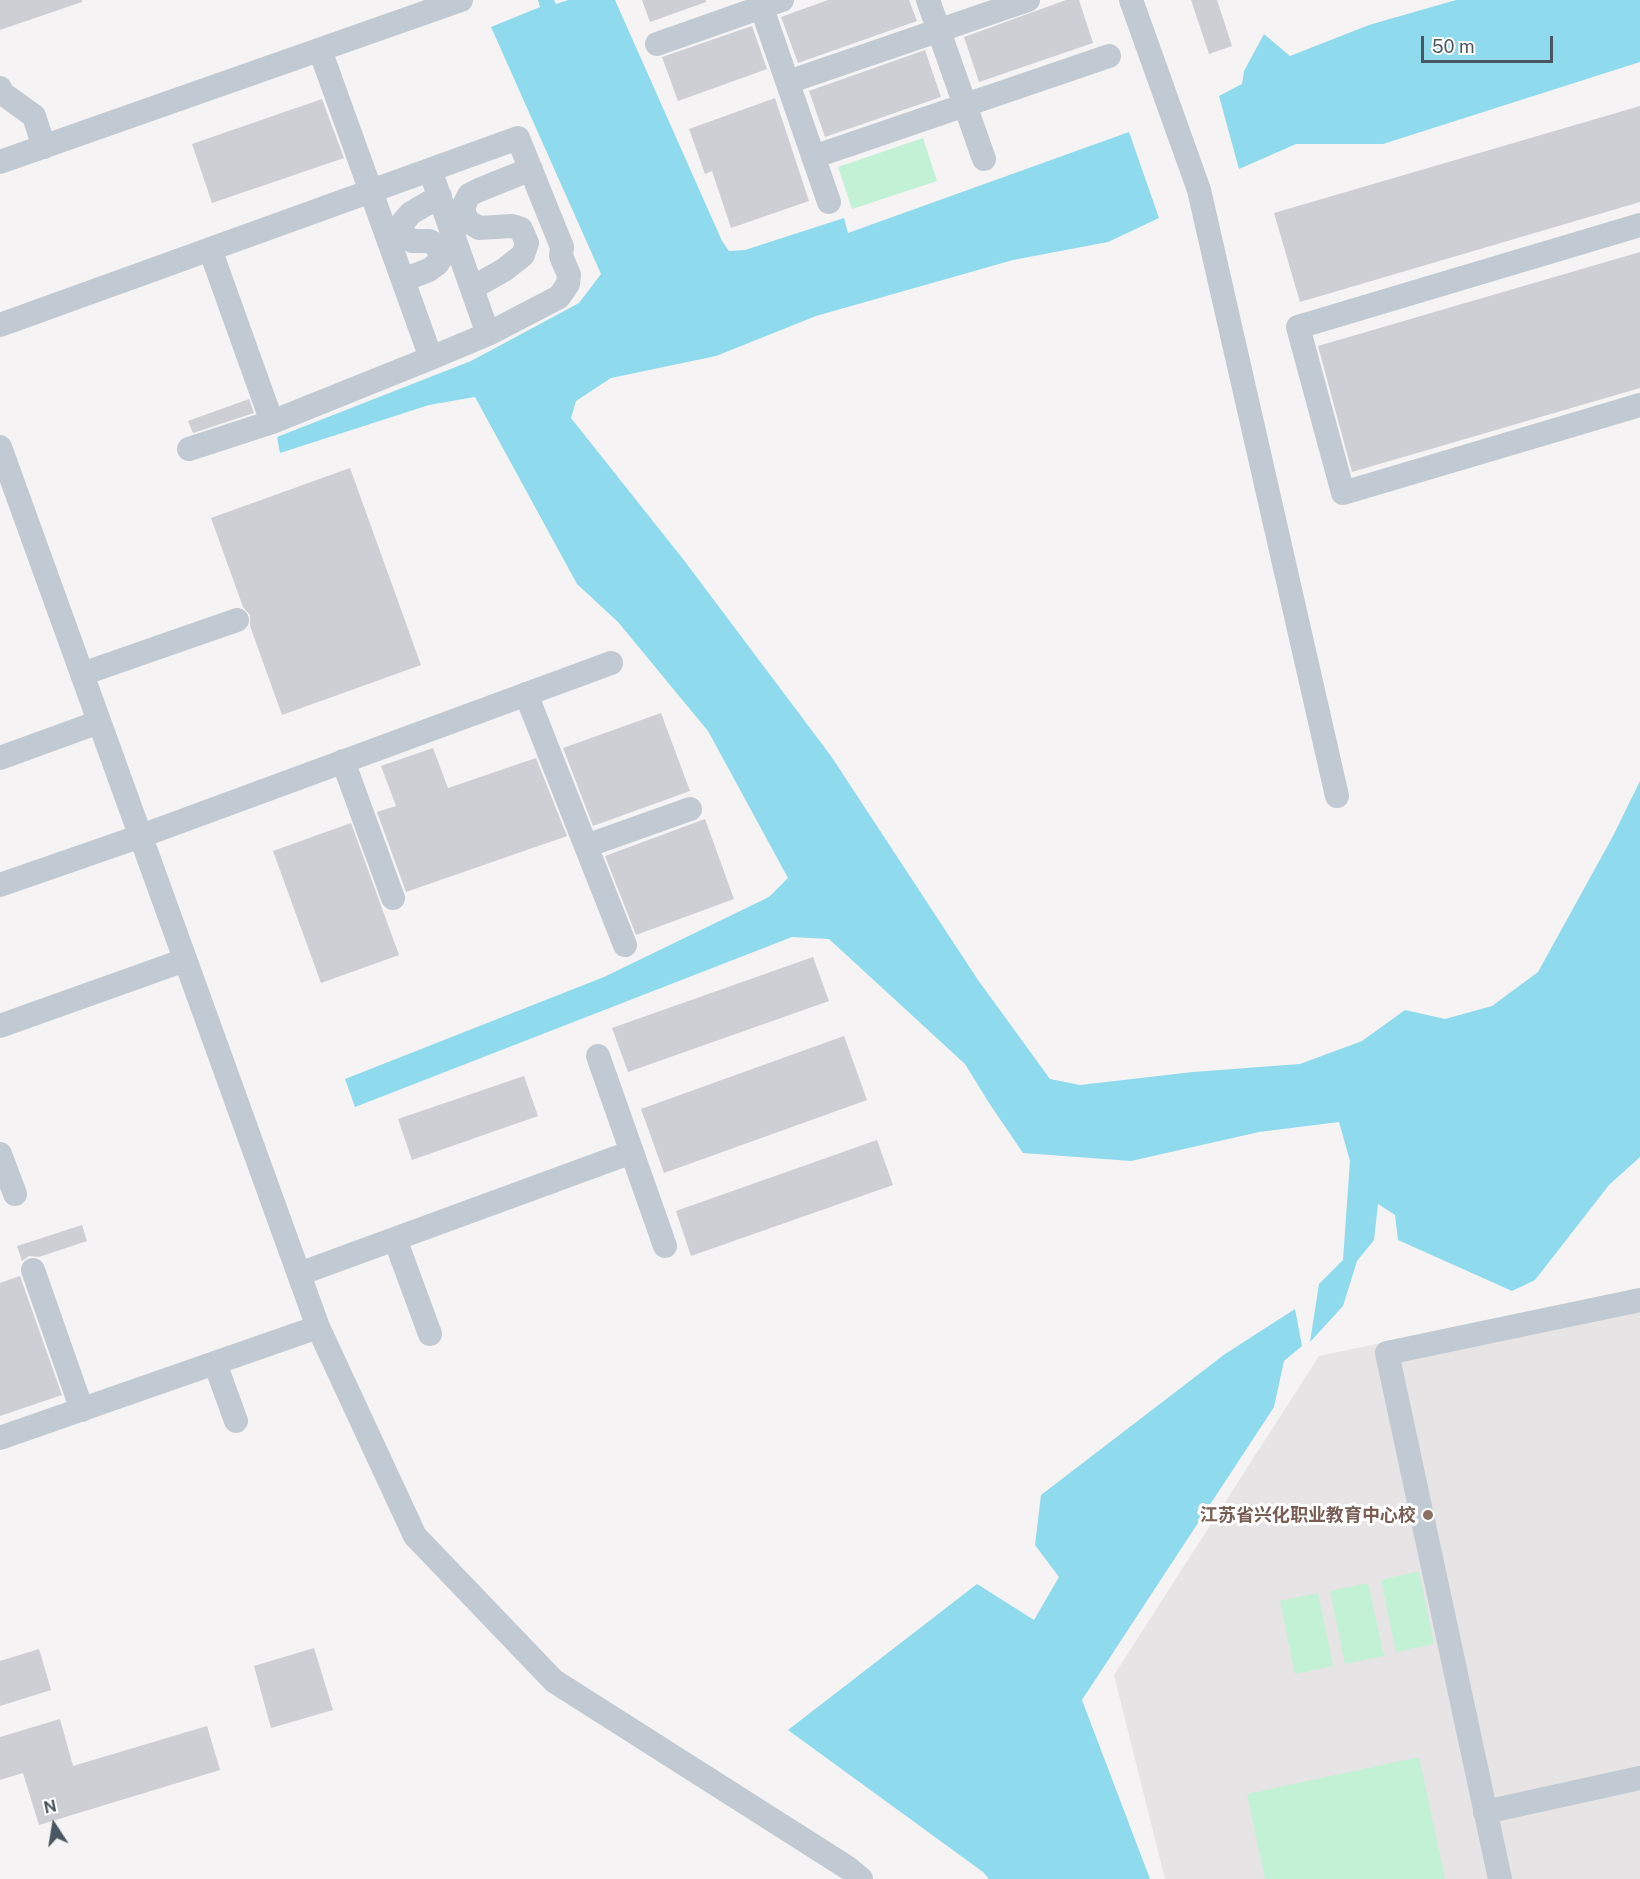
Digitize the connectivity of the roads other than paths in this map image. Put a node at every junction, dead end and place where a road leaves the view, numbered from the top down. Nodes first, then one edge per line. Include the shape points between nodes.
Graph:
1 (461, 0) edge
2 (928, 0) edge
3 (1028, 0) edge
4 (1131, 0) edge
5 (768, 2) edge
6 (427, 6) edge
7 (938, 31) junction
8 (657, 44) dead end
9 (320, 50) junction
10 (1108, 56) dead end
11 (788, 82) junction
12 (0, 88) edge
13 (965, 105) junction
14 (44, 147) junction
15 (813, 156) junction
16 (984, 159) dead end
17 (0, 162) edge
18 (531, 169) junction
19 (430, 170) junction
20 (371, 191) junction
21 (440, 196) junction
22 (829, 202) dead end
23 (1640, 225) edge
24 (210, 249) junction
25 (403, 280) junction
26 (472, 288) junction
27 (0, 325) edge
28 (488, 334) junction
29 (431, 358) junction
30 (1640, 405) edge
31 (272, 422) junction
32 (0, 447) edge
33 (189, 449) dead end
34 (237, 620) dead end
35 (611, 663) dead end
36 (82, 674) junction
37 (526, 694) junction
38 (99, 722) junction
39 (0, 758) edge
40 (343, 761) junction
41 (1337, 796) dead end
42 (690, 809) dead end
43 (141, 836) junction
44 (586, 846) junction
45 (0, 885) edge
46 (393, 898) dead end
47 (625, 945) dead end
48 (185, 960) junction
49 (0, 1026) edge
50 (598, 1056) dead end
51 (632, 1152) junction
52 (0, 1154) edge
53 (15, 1194) dead end
54 (395, 1239) junction
55 (665, 1246) dead end
56 (33, 1270) dead end
57 (299, 1274) junction
58 (1640, 1300) edge
59 (318, 1327) junction
60 (430, 1334) dead end
61 (215, 1363) junction
62 (82, 1410) junction
63 (236, 1421) dead end
64 (0, 1438) edge
65 (1640, 1778) edge
66 (1485, 1812) junction
67 (861, 1879) edge
68 (1500, 1879) edge

1 - 6 street
2 - 7 street
3 - 7 street
4 - 41 street via 1199,190
5 - 8 street
5 - 11 street
6 - 9 street
7 - 11 street
7 - 13 street
9 - 14 street
9 - 20 street
10 - 13 street
11 - 15 street
12 - 14 street via 34,116
13 - 15 street
13 - 16 street
14 - 17 street
15 - 22 street
18 - 19 street via 518,138
18 - 26 street via 479,189 469,195 464,205 469,222 479,228 521,229 527,243 523,255
18 - 28 street via 562,248 568,284 559,297
19 - 20 street
19 - 21 street
20 - 24 street
20 - 25 street
21 - 25 street via 411,213 402,229 412,241 437,245 441,258 429,270
21 - 26 street
23 - 30 street via 1298,327 1343,493
24 - 27 street
24 - 31 street
25 - 29 street
26 - 28 street
28 - 29 street
29 - 31 street
31 - 33 street
32 - 36 street
34 - 36 street
35 - 37 street
36 - 38 street
37 - 40 street
37 - 44 street
38 - 39 street
38 - 43 street
40 - 43 street
40 - 46 street
42 - 44 street
43 - 45 street
43 - 48 street
44 - 47 street
48 - 49 street
48 - 57 street
50 - 51 street
51 - 54 street
51 - 55 street
52 - 53 street
54 - 57 street
54 - 60 street
56 - 62 street
57 - 59 street
58 - 66 street via 1387,1353
59 - 61 street
59 - 67 street via 415,1536 554,1681
61 - 62 street
61 - 63 street
62 - 64 street
65 - 66 street
66 - 68 street

